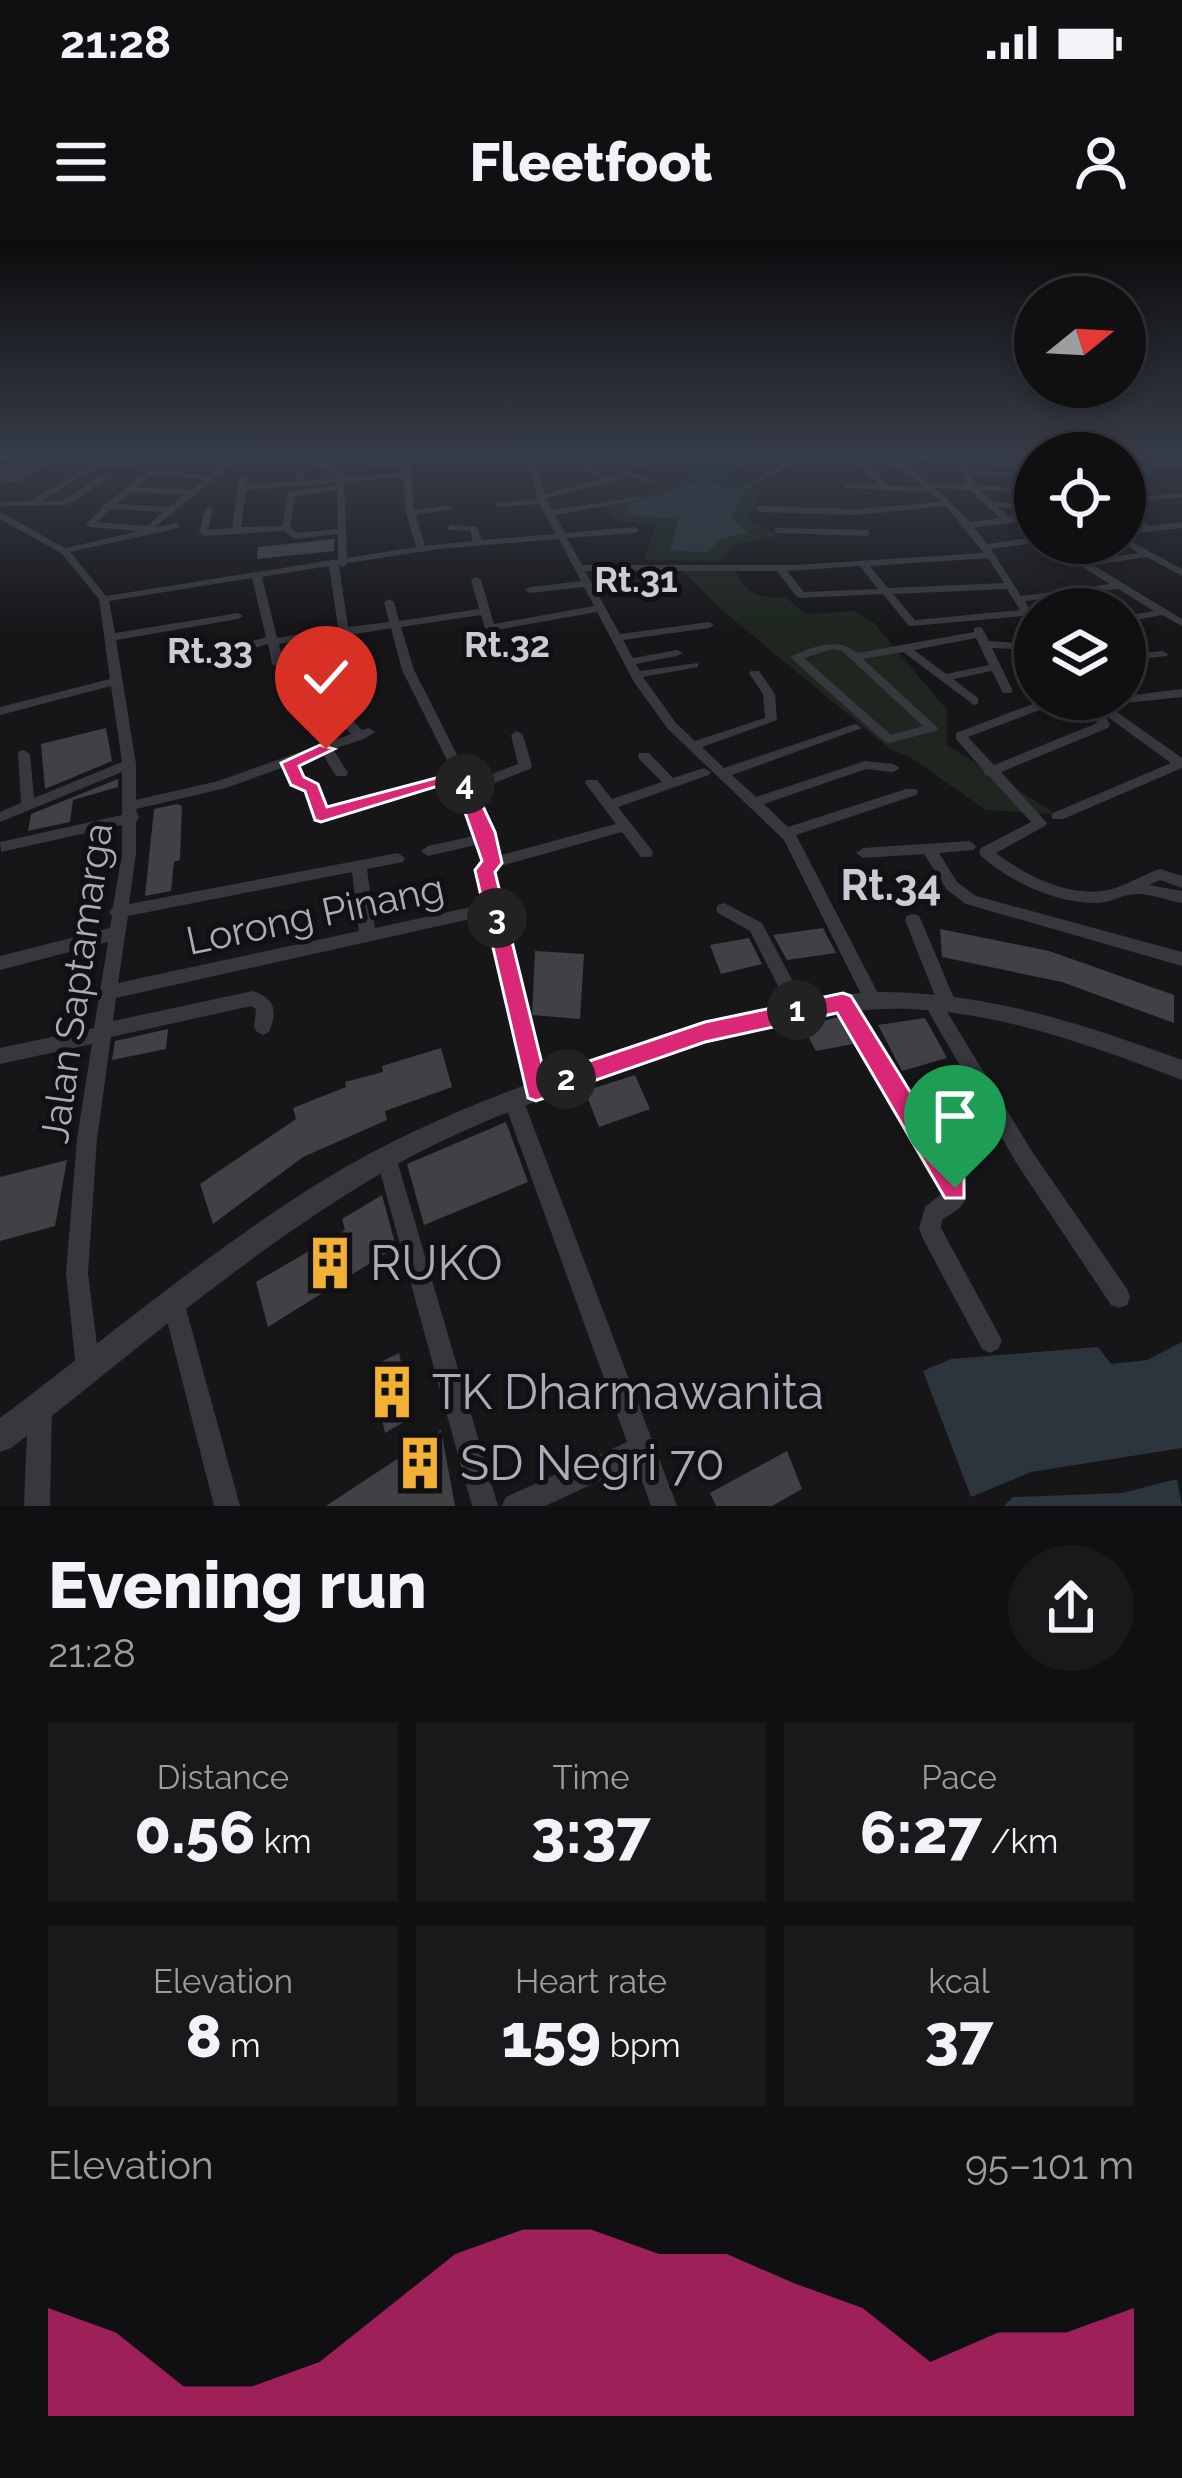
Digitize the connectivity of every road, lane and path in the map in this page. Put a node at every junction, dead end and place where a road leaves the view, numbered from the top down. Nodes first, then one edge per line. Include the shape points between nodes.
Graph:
1 (100, 513) edge
2 (166, 513) edge
3 (208, 513) edge
4 (238, 513) edge
5 (288, 513) edge
6 (341, 513) edge
7 (410, 513) edge
8 (550, 513) edge
9 (857, 513) edge
10 (953, 513) edge
11 (999, 513) edge
12 (1007, 520) junction
13 (1014, 520) edge
14 (5, 522) edge
15 (964, 525) junction
16 (1182, 525) edge
17 (176, 526) dead end
18 (286, 528) junction
19 (451, 528) dead end
20 (1147, 529) edge
21 (236, 530) junction
22 (635, 530) dead end
23 (144, 531) junction
24 (342, 531) junction
25 (778, 531) dead end
26 (867, 533) junction
27 (565, 539) junction
28 (478, 543) junction
29 (1014, 545) edge
30 (421, 549) junction
31 (819, 549) dead end
32 (64, 551) junction
33 (986, 551) junction
34 (1148, 554) edge
35 (883, 562) junction
36 (338, 564) junction
37 (863, 564) junction
38 (1084, 564) edge
39 (838, 565) junction
40 (582, 568) junction
41 (780, 568) junction
42 (1182, 573) edge
43 (256, 574) junction
44 (476, 580) dead end
45 (589, 583) junction
46 (1011, 586) junction
47 (1118, 586) junction
48 (1103, 588) edge
49 (530, 590) dead end
50 (1014, 590) edge
51 (883, 591) junction
52 (104, 599) junction
53 (389, 602) dead end
54 (601, 608) junction
55 (485, 611) junction
56 (1160, 613) junction
57 (1014, 614) edge
58 (1146, 615) edge
59 (238, 616) dead end
60 (1182, 623) edge
61 (395, 625) junction
62 (709, 625) dead end
63 (345, 630) junction
64 (981, 635) junction
65 (112, 637) junction
66 (617, 638) junction
67 (272, 640) junction
68 (1014, 642) edge
69 (905, 648) junction
70 (677, 653) dead end
71 (1162, 654) dead end
72 (1146, 656) edge
73 (856, 657) junction
74 (211, 658) dead end
75 (629, 662) junction
76 (278, 664) dead end
77 (694, 665) dead end
78 (995, 667) junction
79 (755, 673) dead end
80 (636, 675) junction
81 (944, 678) junction
82 (117, 681) junction
83 (352, 688) dead end
84 (1006, 691) dead end
85 (1182, 693) edge
86 (1146, 696) edge
87 (974, 701) dead end
88 (0, 711) edge
89 (319, 712) dead end
90 (1014, 714) edge
91 (1102, 720) edge
92 (1120, 720) edge
93 (856, 728) dead end
94 (517, 735) dead end
95 (694, 745) junction
96 (326, 749) junction
97 (24, 754) dead end
98 (644, 756) dead end
99 (290, 763) junction
100 (1182, 763) edge
101 (129, 764) junction
102 (893, 768) dead end
103 (704, 772) dead end
104 (990, 772) junction
105 (341, 773) dead end
106 (723, 773) junction
107 (464, 781) junction
108 (592, 782) dead end
109 (671, 784) junction
110 (911, 792) dead end
111 (756, 802) junction
112 (610, 805) junction
113 (28, 806) junction
114 (132, 812) junction
115 (1058, 816) dead end
116 (0, 819) edge
117 (627, 826) junction
118 (787, 833) junction
119 (486, 838) junction
120 (969, 846) dead end
121 (928, 848) junction
122 (0, 849) edge
123 (428, 850) dead end
124 (646, 853) dead end
125 (863, 853) dead end
126 (398, 858) dead end
127 (492, 863) junction
128 (358, 866) junction
129 (1179, 892) edge
130 (494, 908) junction
131 (724, 909) dead end
132 (117, 912) junction
133 (1182, 917) edge
134 (913, 920) dead end
135 (113, 934) junction
136 (368, 936) junction
137 (1182, 959) edge
138 (0, 963) edge
139 (107, 993) junction
140 (873, 1000) junction
141 (843, 1002) junction
142 (940, 1002) junction
143 (800, 1010) junction
144 (262, 1027) dead end
145 (102, 1032) junction
146 (0, 1056) edge
147 (1182, 1070) edge
148 (525, 1095) junction
149 (386, 1157) junction
150 (1119, 1297) dead end
151 (174, 1305) junction
152 (990, 1342) dead end
153 (88, 1370) junction
154 (40, 1407) junction
155 (0, 1437) edge
156 (642, 1448) junction
157 (37, 1506) edge
158 (227, 1506) edge
159 (485, 1506) edge
160 (515, 1506) edge
161 (664, 1506) edge

1 - 23 street via 90,525
2 - 23 street
3 - 21 street via 203,533
4 - 21 street
5 - 18 street
6 - 24 street
7 - 30 street
8 - 27 street
9 - 26 street
10 - 15 street
11 - 12 street
12 - 13 street
12 - 15 street
14 - 32 street, Jalan Saptamarga
15 - 33 street
16 - 20 street
17 - 23 street
18 - 21 street
18 - 24 street via 295,536
19 - 28 street via 474,529
22 - 27 street
23 - 32 street
24 - 36 street
25 - 26 street
26 - 35 street
27 - 28 street
27 - 40 street
28 - 30 street
29 - 33 street
30 - 36 street
31 - 39 street
32 - 52 street, Jalan Saptamarga
33 - 35 street
33 - 46 street
34 - 42 street
35 - 37 street
36 - 43 street
36 - 63 street
37 - 39 street
37 - 51 street
38 - 47 street
39 - 41 street
40 - 41 street
40 - 45 street
41 - 51 street via 799,595
43 - 52 street
43 - 67 street
44 - 55 street
45 - 49 street
45 - 54 street
46 - 50 street
46 - 51 street
47 - 48 street
47 - 56 street
51 - 57 street via 911,623
52 - 65 street, Jalan Saptamarga
53 - 61 street
54 - 55 street via 490,628
54 - 66 street
55 - 61 street
56 - 58 street
56 - 60 street
59 - 65 street
61 - 63 street
61 - 107 street via 408,670
62 - 66 street
63 - 67 street
63 - 83 street
64 - 68 street
64 - 69 street
64 - 78 street
65 - 82 street, Jalan Saptamarga
66 - 75 street
67 - 74 street
67 - 76 street
69 - 73 street
69 - 81 street
70 - 75 street
71 - 72 street
73 - 73 street via 929,721 932,728 889,739 796,656 838,646
75 - 80 street
77 - 80 street
78 - 81 street
78 - 84 street
79 - 95 street via 770,694 771,720
80 - 95 street
81 - 87 street
82 - 88 street
82 - 101 street, Jalan Saptamarga
85 - 86 street
89 - 96 street via 365,734
90 - 104 street via 962,732
91 - 104 street
92 - 100 street
93 - 106 street
94 - 107 street via 525,766
95 - 106 street
96 - 99 street
96 - 105 street
97 - 113 street
98 - 109 street
99 - 107 street via 324,816
99 - 114 street
100 - 115 street
101 - 113 street
101 - 114 street, Jalan Saptamarga
102 - 111 street via 866,765
103 - 109 street
104 - 129 street via 1040,824 986,848 1021,879 1094,897 1130,888
106 - 111 street
107 - 119 street
108 - 112 street
109 - 112 street
110 - 118 street
111 - 118 street
112 - 117 street
113 - 116 street
114 - 122 street
114 - 132 street, Jalan Saptamarga
116 - 122 street via 8,819
117 - 124 street
117 - 127 street
118 - 140 street
119 - 123 street
119 - 127 street
120 - 121 street
121 - 125 street
121 - 137 street via 970,900
126 - 128 street
127 - 130 street via 485,870
128 - 132 street
128 - 136 street
129 - 133 street
130 - 136 street, Lorong Pinang
130 - 148 street, Lorong Pinang
131 - 143 street via 756,926
132 - 135 street, Jalan Saptamarga
134 - 142 street
135 - 138 street
135 - 139 street, Jalan Saptamarga
136 - 139 street, Lorong Pinang
139 - 145 street, Jalan Saptamarga
140 - 141 street
140 - 142 street
141 - 143 street
141 - 152 street via 955,1188 957,1198 929,1222
142 - 147 street via 1060,1028
142 - 150 street via 1024,1157
143 - 148 street via 705,1032
144 - 145 street via 265,1006 253,998
145 - 146 street
145 - 153 street, Jalan Saptamarga via 77,1273
148 - 149 street
148 - 156 street, Lorong Pinang
149 - 151 street
149 - 159 street
151 - 153 street
151 - 158 street
153 - 154 street
154 - 155 street
154 - 157 street
156 - 160 street
156 - 161 street, Lorong Pinang

